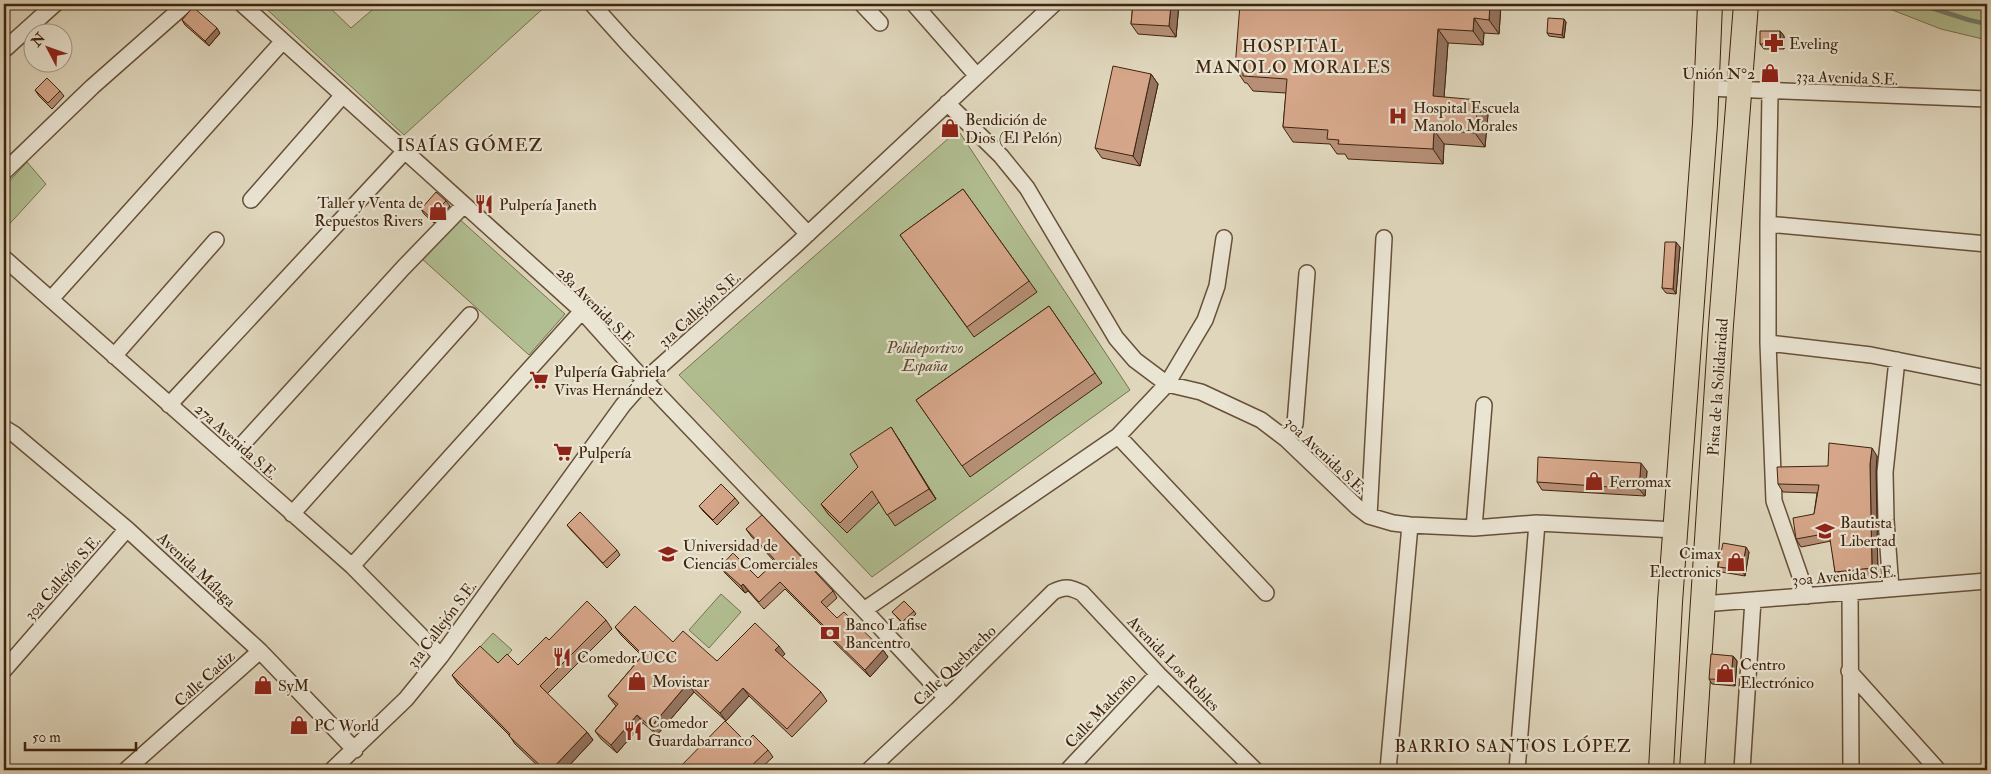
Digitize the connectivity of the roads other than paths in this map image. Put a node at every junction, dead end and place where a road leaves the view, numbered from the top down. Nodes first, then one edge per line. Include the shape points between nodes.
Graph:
1 (55, 4) edge
2 (186, 4) edge
3 (242, 4) edge
4 (592, 4) edge
5 (862, 4) edge
6 (914, 4) edge
7 (1054, 4) edge
8 (1710, 4) edge
9 (1746, 4) edge
10 (880, 23) dead end
11 (283, 41) junction
12 (4, 50) edge
13 (977, 76) junction
14 (1706, 88) junction
15 (1740, 90) junction
16 (1770, 92) junction
17 (343, 96) junction
18 (1987, 99) edge
19 (947, 103) junction
20 (405, 151) junction
21 (4, 172) edge
22 (251, 200) dead end
23 (464, 205) junction
24 (1768, 224) junction
25 (808, 234) junction
26 (1224, 238) dead end
27 (1384, 238) dead end
28 (216, 240) dead end
29 (1987, 244) edge
30 (4, 258) edge
31 (1307, 273) dead end
32 (51, 299) junction
33 (582, 311) junction
34 (470, 315) dead end
35 (1768, 343) junction
36 (114, 356) junction
37 (1897, 360) junction
38 (1987, 378) edge
39 (646, 380) junction
40 (1168, 384) junction
41 (169, 405) junction
42 (1484, 405) dead end
43 (4, 428) edge
44 (1118, 436) junction
45 (1286, 439) junction
46 (230, 458) junction
47 (292, 514) junction
48 (1369, 516) junction
49 (1536, 523) junction
50 (1410, 525) junction
51 (1474, 528) junction
52 (127, 529) junction
53 (1676, 530) junction
54 (352, 566) junction
55 (1987, 581) edge
56 (1064, 587) joint
57 (1890, 589) junction
58 (1850, 592) junction
59 (1266, 593) dead end
60 (1807, 596) junction
61 (1753, 600) junction
62 (1703, 604) junction
63 (864, 610) junction
64 (260, 651) junction
65 (441, 656) junction
66 (4, 670) edge
67 (1849, 671) junction
68 (1158, 674) junction
69 (946, 698) junction
70 (355, 750) junction
71 (1245, 767) edge
72 (126, 770) edge
73 (332, 770) edge
74 (869, 770) edge
75 (1068, 770) edge
76 (1388, 770) edge
77 (1517, 770) edge
78 (1661, 770) edge
79 (1692, 770) edge
80 (1742, 770) edge
81 (1852, 770) edge
82 (1938, 770) edge

1 - 12 street
2 - 21 street via 92,87
3 - 11 street, 28a Avenida S.E.
4 - 25 street
5 - 10 street
6 - 13 street
7 - 13 street, 31a Callejón S.E.
8 - 14 main road, Pista de la Solidaridad
9 - 15 main road, Pista de la Solidaridad
11 - 17 street, 28a Avenida S.E.
11 - 32 street
13 - 19 street, 31a Callejón S.E.
14 - 15 street, 33a Avenida S.E.
14 - 53 main road, Pista de la Solidaridad
15 - 16 street, 33a Avenida S.E.
15 - 62 main road, Pista de la Solidaridad
16 - 18 street, 33a Avenida S.E.
16 - 24 street
17 - 20 street, 28a Avenida S.E.
17 - 22 street
19 - 25 street, 31a Callejón S.E.
19 - 40 street, 30a Avenida S.E. via 1001,156 1027,188 1116,338 1135,360
20 - 23 street, 28a Avenida S.E.
20 - 41 street
23 - 33 street, 28a Avenida S.E.
23 - 46 street
24 - 29 street
24 - 35 street
25 - 39 street, 31a Callejón S.E.
26 - 40 street via 1218,286 1208,312
27 - 48 street
28 - 36 street
30 - 32 street, 27a Avenida S.E.
31 - 45 street via 1295,424
32 - 36 street, 27a Avenida S.E.
33 - 39 street, 28a Avenida S.E.
33 - 54 street
34 - 47 street
35 - 37 street
35 - 60 street via 1774,501
36 - 41 street, 27a Avenida S.E.
37 - 38 street
37 - 57 street via 1886,472
39 - 63 street, 28a Avenida S.E.
39 - 65 street, 31a Callejón S.E. via 623,405
40 - 44 street
40 - 45 street, 30a Avenida S.E. via 1201,392 1261,420
41 - 46 street, 27a Avenida S.E.
42 - 51 street
43 - 52 street, Avenida Málaga
44 - 59 street
44 - 63 street
45 - 48 street, 30a Avenida S.E.
46 - 47 street, 27a Avenida S.E.
47 - 54 street, 27a Avenida S.E.
48 - 50 street, 30a Avenida S.E.
49 - 51 street, 30a Avenida S.E.
49 - 53 street, 30a Avenida S.E.
49 - 77 street
50 - 51 street, 30a Avenida S.E.
50 - 76 street
52 - 64 street, Avenida Málaga
52 - 66 street, 30a Callejón S.E.
53 - 78 main road, Pista de la Solidaridad
54 - 65 street, 27a Avenida S.E.
55 - 57 street, 30a Avenida S.E.
56 - 68 street, Avenida Los Robles via 1082,593
56 - 69 street, Calle Quebracho via 1053,592
57 - 58 street, 30a Avenida S.E.
58 - 60 street, 30a Avenida S.E.
58 - 67 street
60 - 61 street, 30a Avenida S.E.
61 - 62 street, 30a Avenida S.E.
61 - 80 street
62 - 79 main road, Pista de la Solidaridad
63 - 69 street, 28a Avenida S.E.
64 - 70 street, Avenida Málaga
64 - 72 street, Calle Cadiz
65 - 70 street, 31a Callejón S.E. via 406,699
67 - 81 street
67 - 82 street
68 - 71 street, Avenida Los Robles
68 - 75 street, Calle Madroño
69 - 74 street, Calle Quebracho
70 - 73 street, 31a Callejón S.E.

